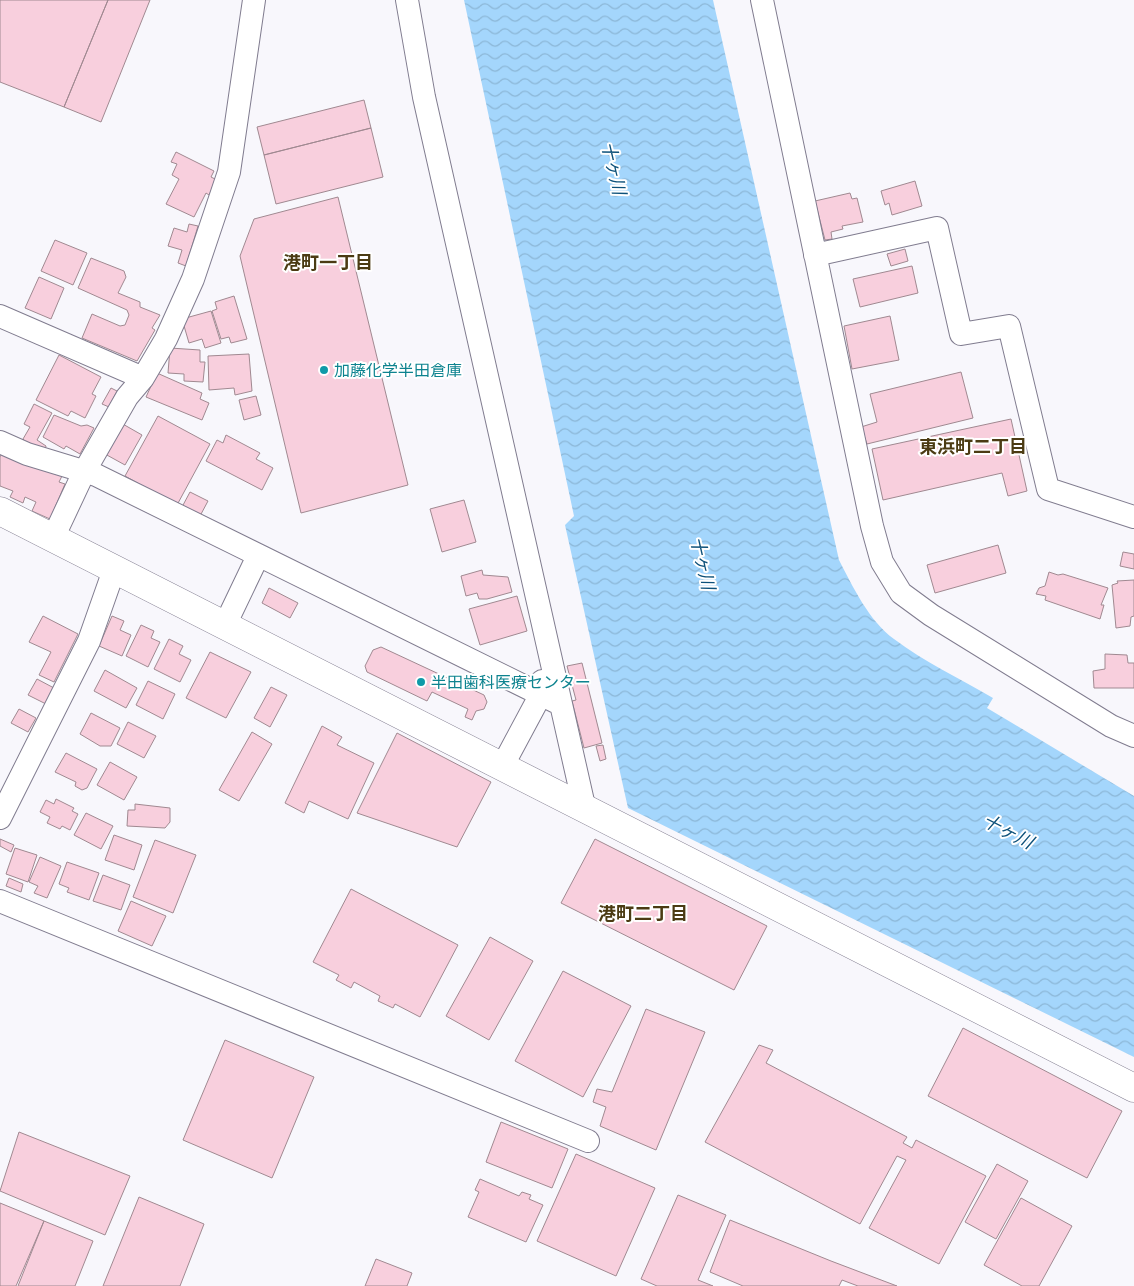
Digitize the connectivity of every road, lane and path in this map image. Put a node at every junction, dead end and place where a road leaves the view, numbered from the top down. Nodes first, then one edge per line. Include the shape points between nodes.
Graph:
1 (254, 0) edge
2 (407, 0) edge
3 (762, 0) edge
4 (815, 255) junction
5 (0, 316) edge
6 (142, 378) junction
7 (0, 442) edge
8 (84, 472) junction
9 (0, 511) edge
10 (1134, 517) edge
11 (53, 538) junction
12 (258, 556) junction
13 (114, 570) junction
14 (225, 625) junction
15 (550, 699) junction
16 (1134, 736) edge
17 (503, 765) junction
18 (584, 806) junction
19 (2, 812) edge
20 (0, 901) edge
21 (1134, 1088) edge
22 (588, 1142) dead end

1 - 6 street via 230,172 185,299
2 - 15 street via 424,97 546,641
3 - 4 street
4 - 10 street via 937,228 961,334 1008,326 1048,489
4 - 16 street via 872,526 882,562 901,592 932,615 1111,726
5 - 6 street
6 - 8 street via 127,397
7 - 8 street
8 - 11 street
8 - 12 street via 96,475
9 - 11 street
11 - 13 street
12 - 14 street
12 - 15 street
13 - 14 street
13 - 19 street via 90,641
14 - 17 street
15 - 17 street
15 - 18 street
17 - 18 street
18 - 21 street
20 - 22 street

